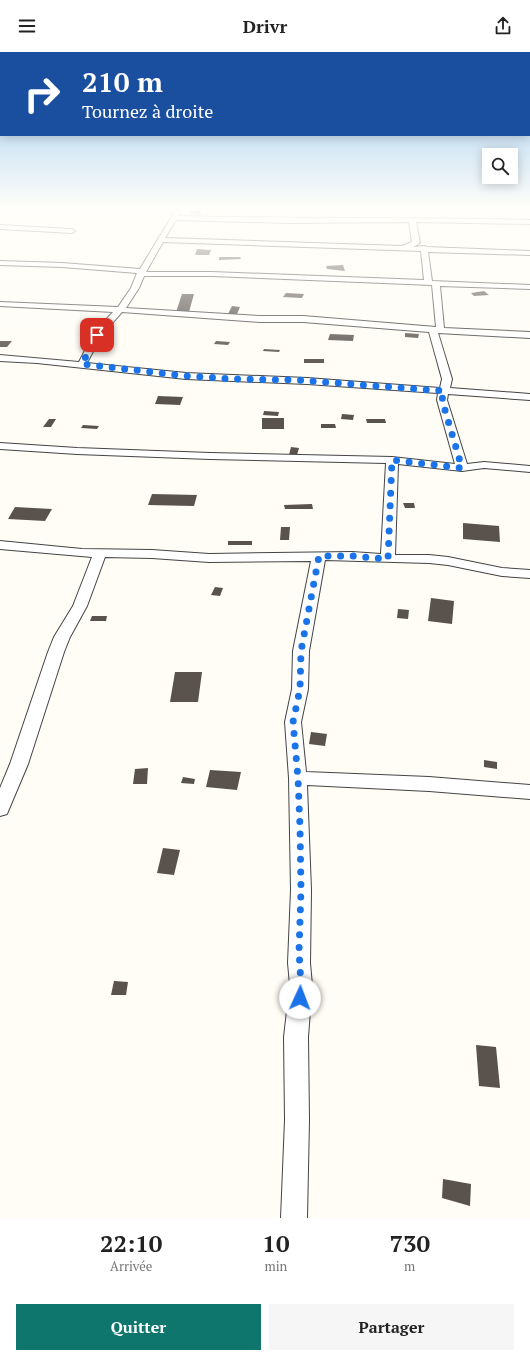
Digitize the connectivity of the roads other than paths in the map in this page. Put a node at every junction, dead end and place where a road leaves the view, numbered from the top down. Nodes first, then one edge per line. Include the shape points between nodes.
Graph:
1 (147, 262) edge
2 (428, 262) edge
3 (0, 263) edge
4 (141, 272) junction
5 (432, 283) junction
6 (530, 287) edge
7 (0, 304) edge
8 (120, 310) junction
9 (435, 330) junction
10 (530, 335) edge
11 (5, 358) edge
12 (82, 364) junction
13 (0, 371) edge
14 (444, 391) junction
15 (530, 397) edge
16 (0, 446) edge
17 (392, 460) junction
18 (462, 468) junction
19 (530, 469) edge
20 (0, 545) edge
21 (100, 553) junction
22 (319, 556) junction
23 (388, 559) junction
24 (530, 574) edge
25 (298, 778) junction
26 (530, 792) edge
27 (0, 809) edge
28 (294, 1218) edge

1 - 4 street
2 - 5 street
3 - 4 street
4 - 5 street
4 - 8 street via 135,288
5 - 6 street
5 - 9 street via 440,327
7 - 8 street
8 - 9 street via 260,319 303,319
8 - 12 street via 97,335
9 - 10 street
9 - 14 street via 447,379
11 - 12 street
11 - 13 street
12 - 14 street via 186,376 294,380
14 - 15 street
14 - 18 street via 442,400
16 - 17 street via 210,456
17 - 18 street
17 - 23 street
18 - 19 street via 484,465
20 - 21 street
21 - 22 street via 221,558
21 - 27 street via 80,606 56,652 19,764
22 - 23 street
22 - 25 street via 301,651 300,689 293,722
23 - 24 street via 448,561 502,572
25 - 26 street
25 - 28 street via 301,985 296,1037

